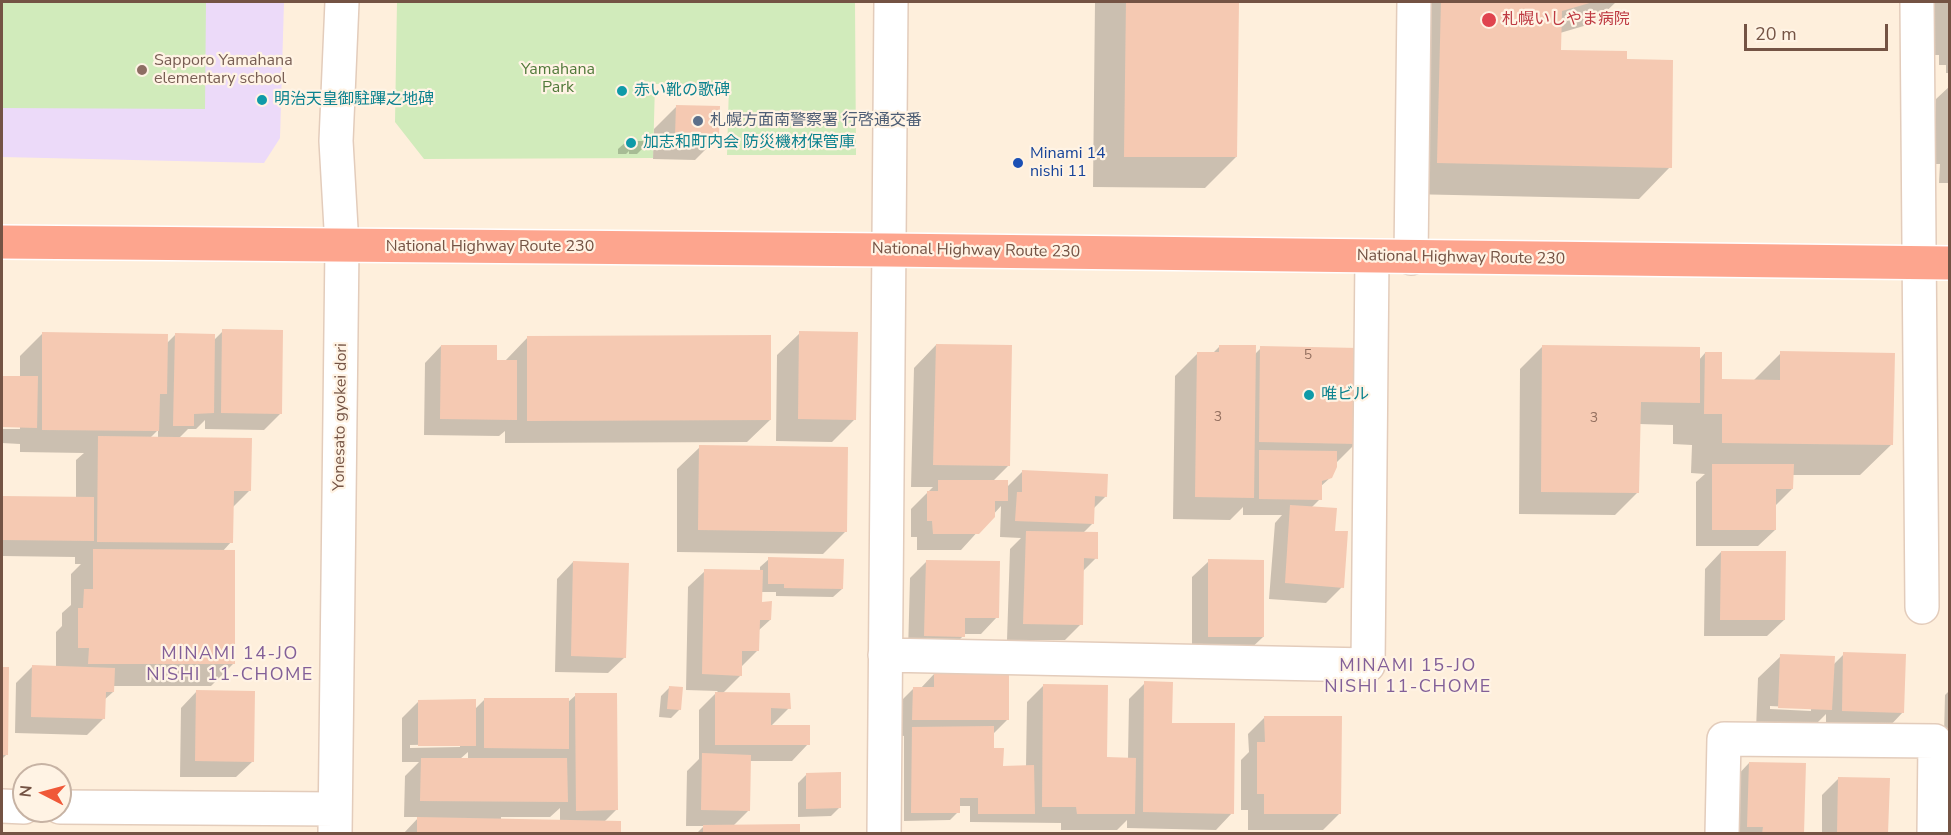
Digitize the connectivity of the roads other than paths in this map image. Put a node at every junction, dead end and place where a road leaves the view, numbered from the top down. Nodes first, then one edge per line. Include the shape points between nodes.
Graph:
1 (342, 2) edge
2 (891, 2) edge
3 (1414, 2) edge
4 (1917, 2) edge
5 (2, 242) edge
6 (342, 246) junction
7 (888, 250) junction
8 (1372, 257) junction
9 (1411, 258) junction
10 (1935, 263) edge
11 (1922, 607) dead end
12 (885, 655) junction
13 (72, 808) edge
14 (335, 821) edge
15 (884, 834) edge
16 (1722, 834) edge
17 (1935, 834) edge

1 - 6 street, Yonesato gyokei dori via 336,141
2 - 7 street
3 - 9 street
4 - 10 street
5 - 6 highway, National Highway Route 230
6 - 7 highway, National Highway Route 230
6 - 14 street, Yonesato gyokei dori
7 - 8 highway, National Highway Route 230
7 - 12 street
8 - 9 highway, National Highway Route 230
8 - 12 street via 1368,665
9 - 10 highway, National Highway Route 230
10 - 11 street
12 - 15 street
13 - 14 street
16 - 17 street via 1724,739 1935,741

